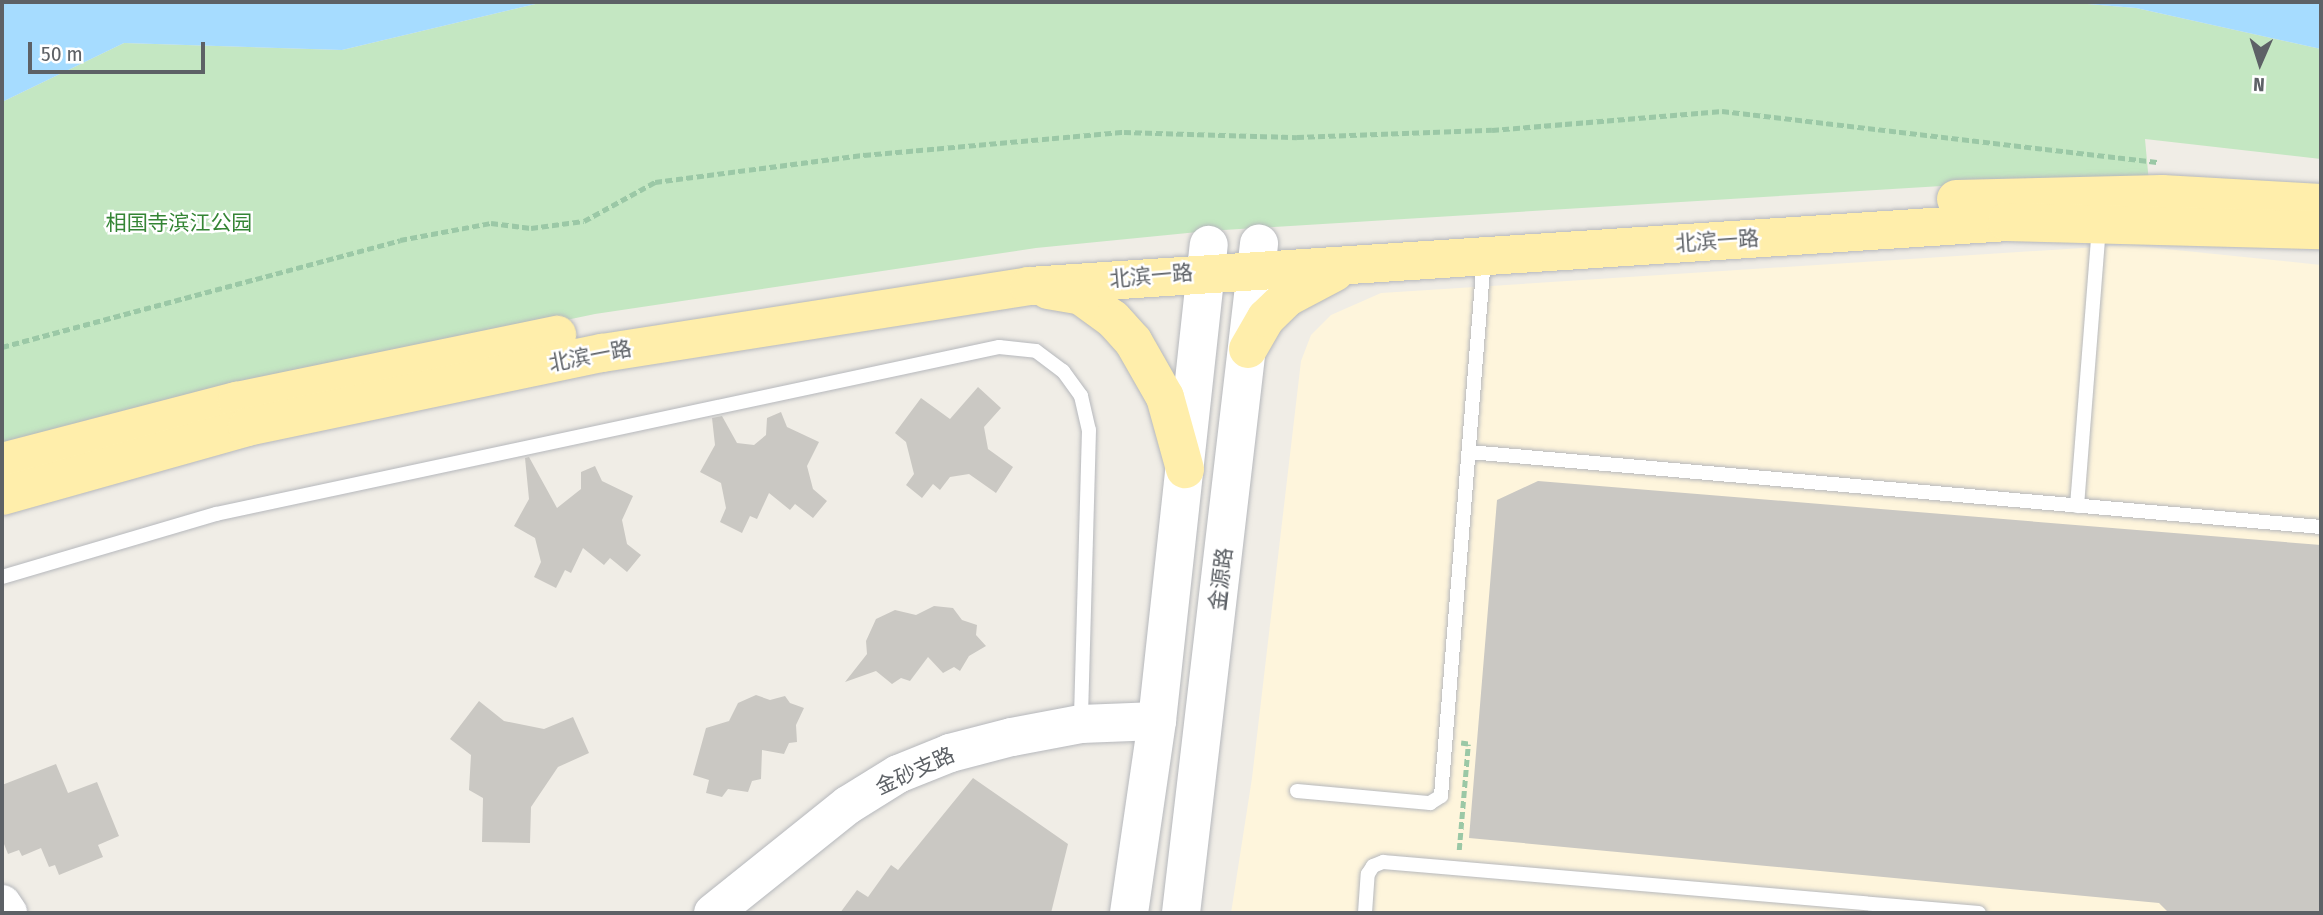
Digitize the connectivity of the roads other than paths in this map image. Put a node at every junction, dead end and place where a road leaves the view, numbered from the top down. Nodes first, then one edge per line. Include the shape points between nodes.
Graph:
1 (2321, 202) edge
2 (2099, 222) junction
3 (2321, 230) edge
4 (1258, 257) junction
5 (1484, 257) junction
6 (1209, 258) junction
7 (1352, 265) junction
8 (1029, 286) junction
9 (1248, 349) junction
10 (1469, 452) junction
11 (2, 463) edge
12 (1185, 469) junction
13 (1232, 481) junction
14 (2, 496) edge
15 (2077, 506) junction
16 (2321, 527) edge
17 (2, 577) edge
18 (1157, 721) junction
19 (1082, 724) junction
20 (1297, 791) dead end
21 (2, 904) edge
22 (725, 910) edge
23 (8, 913) edge
24 (1129, 913) edge
25 (1181, 913) edge
26 (1365, 913) edge
27 (1979, 913) edge

1 - 4 main road, 北滨一路 via 2162,194 2010,195
2 - 3 main road, 北滨一路
2 - 5 main road, 北滨一路 via 2007,222
2 - 15 lane
4 - 6 main road, 北滨一路
4 - 7 main road, 北滨一路
4 - 9 main road, 金源路
5 - 7 main road, 北滨一路
5 - 10 lane
6 - 8 main road, 北滨一路
6 - 11 main road, 北滨一路 via 1029,261 597,327 237,401
6 - 12 main road
7 - 9 main road via 1288,297 1266,318
8 - 12 main road via 1081,296 1113,319 1133,341 1165,397
8 - 14 main road, 北滨一路 via 603,353 247,428
9 - 13 main road, 金源路
10 - 15 lane
10 - 20 lane via 1441,796 1430,803
12 - 13 main road via 1195,457 1218,455
12 - 18 main road
13 - 25 main road, 金源路
15 - 16 lane
17 - 19 lane via 216,514 999,347 1036,351 1063,371 1082,396 1089,430
18 - 19 main road, 金砂支路
18 - 24 main road
19 - 22 main road, 金砂支路 via 950,753 898,774 848,805
21 - 23 main road
26 - 27 lane via 1368,874 1383,862

